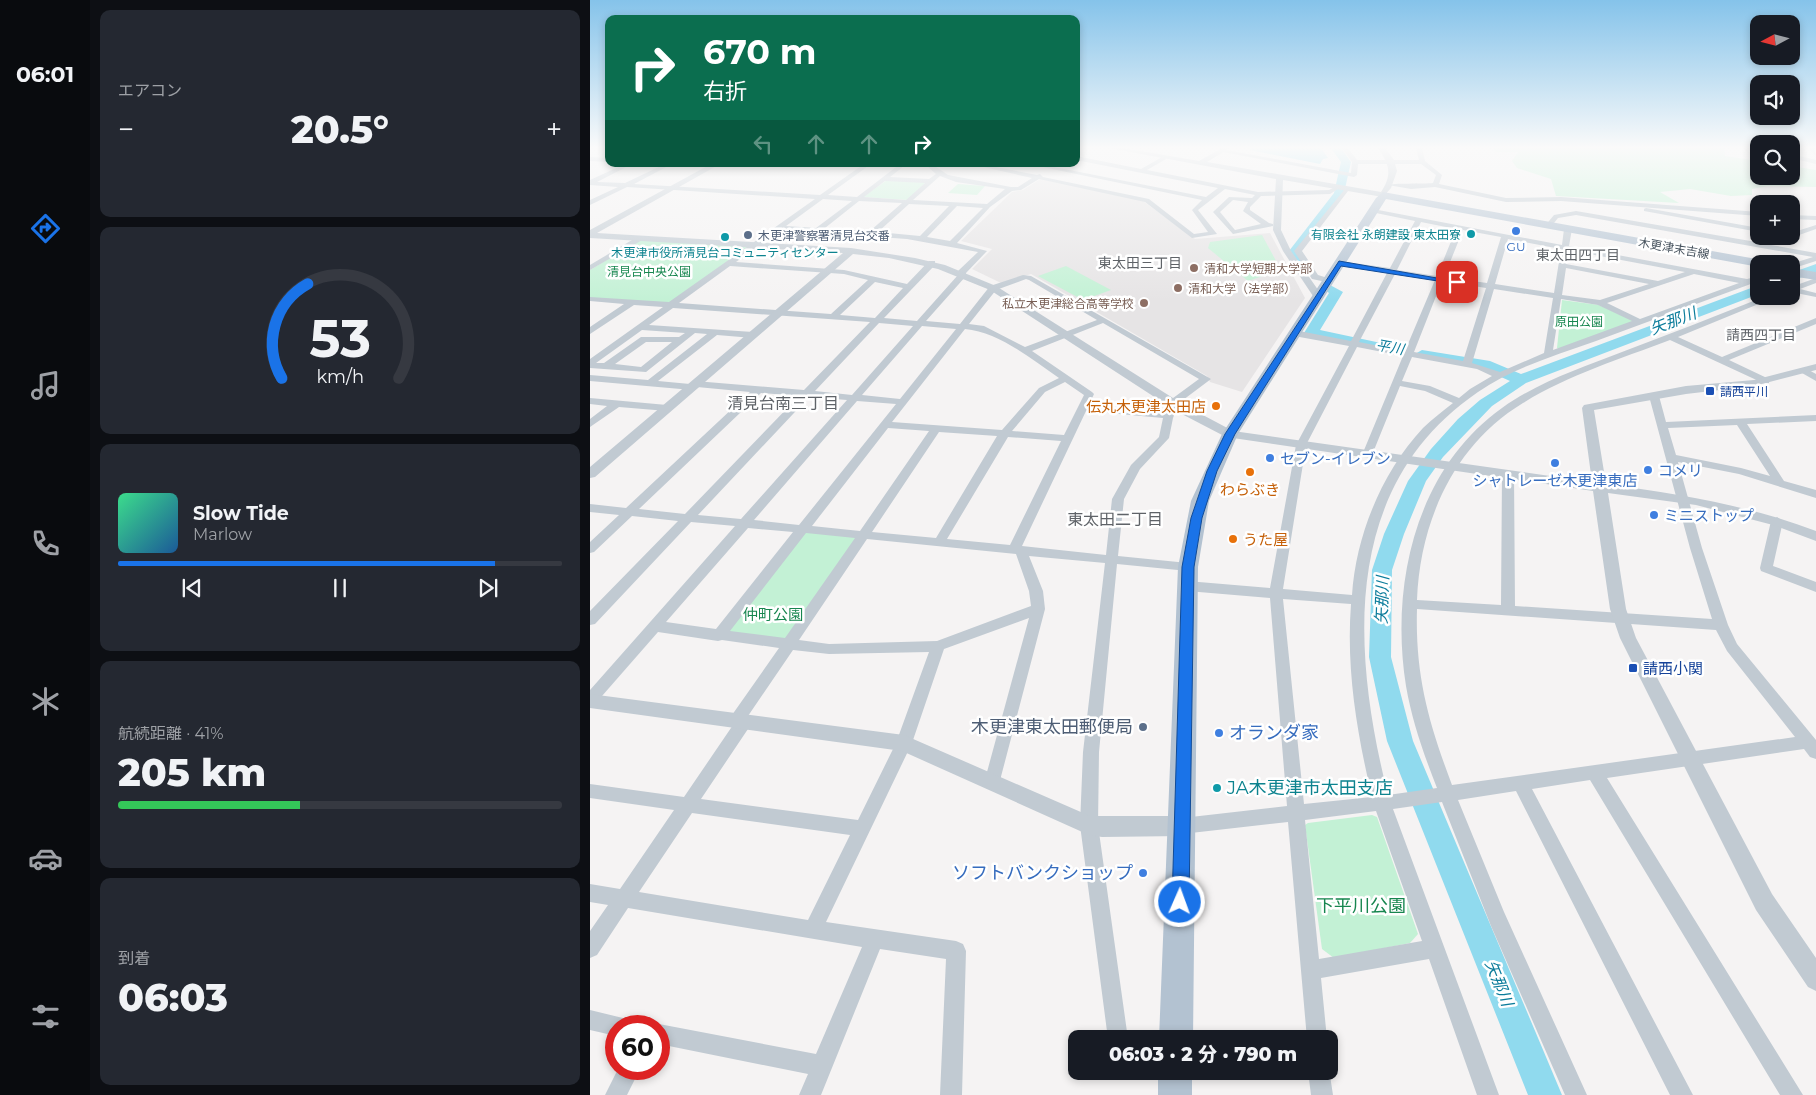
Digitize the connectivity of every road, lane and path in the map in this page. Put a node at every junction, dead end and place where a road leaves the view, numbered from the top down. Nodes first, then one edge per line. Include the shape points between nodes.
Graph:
1 (651, 199) edge
2 (818, 199) edge
3 (858, 199) edge
4 (860, 199) edge
5 (911, 199) edge
6 (997, 199) edge
7 (1138, 199) edge
8 (1207, 199) edge
9 (1230, 199) edge
10 (1243, 199) edge
11 (1277, 199) edge
12 (1330, 199) edge
13 (1332, 199) edge
14 (1381, 199) edge
15 (1385, 199) edge
16 (1394, 199) edge
17 (1502, 199) edge
18 (1556, 199) edge
19 (1562, 199) edge
20 (1253, 200) joint
21 (908, 202) junction
22 (955, 204) junction
23 (1643, 205) junction
24 (988, 206) junction
25 (1750, 213) edge
26 (1800, 218) edge
27 (1816, 218) edge
28 (1419, 220) junction
29 (1271, 225) junction
30 (1549, 226) junction
31 (1816, 227) edge
32 (778, 228) junction
33 (1460, 228) junction
34 (1750, 229) edge
35 (818, 230) junction
36 (1568, 230) junction
37 (872, 233) junction
38 (1800, 233) edge
39 (590, 234) edge
40 (1505, 237) junction
41 (922, 238) junction
42 (640, 239) junction
43 (952, 243) junction
44 (755, 245) junction
45 (1765, 245) edge
46 (1762, 246) junction
47 (1564, 248) junction
48 (851, 251) junction
49 (1289, 253) junction
50 (1816, 256) edge
51 (1750, 262) edge
52 (932, 263) junction
53 (729, 264) junction
54 (1339, 264) junction
55 (1750, 264) edge
56 (1800, 264) edge
57 (1562, 265) junction
58 (590, 268) edge
59 (828, 271) junction
60 (1392, 272) junction
61 (1693, 272) junction
62 (1800, 272) edge
63 (962, 273) junction
64 (1816, 277) edge
65 (874, 278) junction
66 (1440, 279) junction
67 (1748, 282) joint
68 (1658, 284) junction
69 (1800, 285) edge
70 (909, 287) junction
71 (1490, 287) junction
72 (993, 288) junction
73 (1323, 289) junction
74 (1800, 292) edge
75 (1816, 295) edge
76 (1557, 297) junction
77 (591, 300) edge
78 (632, 302) junction
79 (1600, 303) junction
80 (672, 305) junction
81 (1750, 305) edge
82 (779, 313) junction
83 (833, 317) junction
84 (877, 320) junction
85 (1104, 320) junction
86 (1816, 321) edge
87 (1640, 322) junction
88 (920, 323) junction
89 (642, 326) junction
90 (963, 326) junction
91 (694, 330) junction
92 (590, 331) edge
93 (715, 332) junction
94 (1294, 333) junction
95 (753, 334) junction
96 (1066, 335) junction
97 (1669, 336) junction
98 (681, 340) junction
99 (1356, 343) junction
100 (1025, 350) junction
101 (1410, 353) junction
102 (1548, 355) junction
103 (1722, 360) junction
104 (1468, 363) junction
105 (590, 364) edge
106 (605, 367) junction
107 (1812, 372) edge
108 (1504, 375) junction
109 (590, 378) edge
110 (1066, 378) junction
111 (1766, 380) junction
112 (650, 383) junction
113 (1398, 383) junction
114 (693, 386) junction
115 (758, 390) junction
116 (806, 394) junction
117 (1654, 396) junction
118 (854, 398) junction
119 (590, 401) edge
120 (903, 402) junction
121 (1459, 402) junction
122 (617, 404) junction
123 (667, 408) junction
124 (1083, 408) junction
125 (1172, 408) junction
126 (1812, 418) edge
127 (1740, 422) junction
128 (590, 424) edge
129 (885, 425) junction
130 (1663, 425) junction
131 (1816, 427) edge
132 (936, 429) junction
133 (1004, 434) junction
134 (1230, 434) junction
135 (1068, 438) junction
136 (1301, 445) junction
137 (1367, 455) junction
138 (1671, 457) junction
139 (1404, 460) junction
140 (1451, 467) junction
141 (590, 474) edge
142 (1508, 474) junction
143 (1779, 481) junction
144 (1599, 486) junction
145 (1816, 494) edge
146 (1683, 499) junction
147 (590, 508) edge
148 (628, 512) junction
149 (688, 518) junction
150 (1777, 521) junction
151 (744, 524) junction
152 (802, 529) junction
153 (863, 535) junction
154 (1816, 536) edge
155 (939, 543) junction
156 (590, 549) edge
157 (1017, 550) junction
158 (1111, 560) junction
159 (1188, 576) junction
160 (1816, 587) edge
161 (1276, 593) junction
162 (1355, 600) junction
163 (1410, 604) junction
164 (1038, 609) junction
165 (1508, 611) junction
166 (1620, 618) junction
167 (590, 620) edge
168 (1721, 625) junction
169 (655, 626) junction
170 (718, 636) junction
171 (787, 645) junction
172 (938, 646) junction
173 (590, 701) edge
174 (741, 721) junction
175 (904, 743) junction
176 (1812, 747) edge
177 (1689, 759) junction
178 (1594, 772) junction
179 (992, 783) junction
180 (1520, 783) junction
181 (590, 791) edge
182 (1442, 794) junction
183 (1386, 802) junction
184 (688, 804) junction
185 (1297, 813) junction
186 (1090, 825) junction
187 (1182, 826) junction
188 (862, 829) junction
189 (590, 893) edge
190 (624, 899) junction
191 (813, 930) junction
192 (875, 939) junction
193 (590, 948) edge
194 (1435, 948) junction
195 (1311, 970) junction
196 (1816, 979) edge
197 (590, 1020) edge
198 (605, 1023) edge
199 (1117, 1030) edge
200 (1176, 1030) edge
201 (1316, 1030) edge
202 (670, 1036) edge
203 (822, 1066) junction
204 (624, 1080) edge
205 (1175, 1080) edge
206 (1321, 1080) edge
207 (616, 1095) edge
208 (810, 1095) edge
209 (951, 1095) edge
210 (1175, 1095) edge
211 (1322, 1095) edge
212 (1488, 1095) edge
213 (1576, 1095) edge
214 (1682, 1095) edge
215 (1792, 1095) edge

1 - 39 street
2 - 32 street
3 - 35 street
4 - 21 street
5 - 21 street
6 - 24 street
7 - 8 street via 1153,203 1192,236 1213,234 1196,212 1196,208
9 - 29 street via 1216,212 1233,232
10 - 20 street
11 - 29 street
12 - 49 street
13 - 73 street via 1298,251
14 - 54 main road
15 - 28 street
16 - 30 main road, 木更津末吉線
17 - 18 street
19 - 23 street
20 - 29 street via 1246,206 1246,211
21 - 22 street
21 - 37 street
22 - 24 street
22 - 41 street
23 - 25 street
23 - 34 street via 1646,210 1660,214
24 - 43 street
26 - 27 street
28 - 33 street
28 - 60 street
29 - 49 street
30 - 36 main road, 木更津末吉線
30 - 46 street via 1556,216 1576,213
31 - 38 street
32 - 35 street
32 - 44 street
33 - 40 street
33 - 66 street
35 - 37 street
36 - 47 street
36 - 51 main road, 木更津末吉線
36 - 55 main road, 木更津末吉線
37 - 41 street
39 - 42 street
40 - 47 street
40 - 71 street
41 - 43 street
42 - 44 street
42 - 58 street
43 - 63 street via 983,251
44 - 48 street
44 - 53 street
45 - 46 street
46 - 50 street
47 - 57 street
47 - 61 street
48 - 52 street
48 - 59 street
49 - 73 street
50 - 56 street
52 - 63 street
52 - 70 street
53 - 59 street
53 - 80 street
54 - 60 street
54 - 73 main road
57 - 68 street
57 - 76 street
59 - 65 street
59 - 82 street
60 - 66 street
60 - 99 street
61 - 67 street
61 - 68 street
62 - 64 main road
63 - 72 street
63 - 88 street
64 - 69 street
65 - 70 street
65 - 83 street
66 - 71 street
66 - 101 street
67 - 87 street
68 - 79 street
70 - 84 street
71 - 76 street
71 - 104 street
72 - 85 street via 1031,278
72 - 90 street
72 - 96 street
73 - 94 main road
74 - 75 street
76 - 79 street
76 - 102 street
77 - 78 street
78 - 80 street
78 - 92 street
79 - 87 street
80 - 82 street
80 - 89 street
81 - 97 street
82 - 83 street
82 - 95 street
83 - 84 street
84 - 88 street
84 - 116 street
85 - 96 street
85 - 125 street via 1206,379
86 - 103 street
87 - 102 street
88 - 90 street
88 - 118 street
89 - 91 street
89 - 105 street
90 - 100 street via 981,328
90 - 120 street
91 - 93 street
91 - 98 street
93 - 95 street
93 - 112 street
94 - 99 street
94 - 134 main road
95 - 114 street
96 - 100 street
96 - 125 street
97 - 103 street
97 - 140 street via 1529,395 1488,425
98 - 106 street via 644,339
98 - 106 street via 643,370
99 - 101 street
99 - 136 street
100 - 110 street
101 - 104 street
101 - 113 street
102 - 108 street
103 - 111 street
104 - 108 street
105 - 106 street
107 - 111 street
108 - 121 street
109 - 112 street
110 - 124 street via 1089,394
110 - 133 street via 1042,390
111 - 117 street
112 - 114 street
113 - 121 street via 1427,388
113 - 137 street
114 - 115 street
114 - 123 street
115 - 116 street
115 - 148 street
116 - 118 street
116 - 149 street
117 - 130 street
117 - 144 street via 1588,408
118 - 120 street
118 - 151 street
119 - 122 street
120 - 129 street
121 - 139 street
122 - 123 street
122 - 128 street
123 - 141 street
124 - 125 street
124 - 135 street
125 - 134 street
125 - 158 street via 1164,438 1135,468 1121,491
126 - 127 street
126 - 131 street
127 - 130 street
127 - 143 street
129 - 132 street
129 - 152 street
130 - 138 street
132 - 133 street
132 - 153 street
133 - 135 street
133 - 155 street
134 - 136 street
134 - 159 main road via 1200,501
135 - 157 street
136 - 137 street
136 - 161 street
137 - 139 street
138 - 143 street
138 - 146 street
139 - 140 street
139 - 162 street via 1375,517 1360,566
140 - 142 street
140 - 163 street via 1437,489 1421,530 1410,583
142 - 144 street
142 - 165 street
143 - 145 street
144 - 146 street
144 - 166 street
146 - 150 street
146 - 168 street
147 - 148 street
148 - 149 street
148 - 156 street
149 - 151 street
149 - 167 street
150 - 154 street
150 - 160 street via 1766,568
151 - 152 street
151 - 169 street
152 - 153 street
152 - 170 street
153 - 155 street
153 - 171 street
155 - 157 street
157 - 158 street
157 - 164 street via 1036,591
158 - 159 street
158 - 186 street via 1091,752
159 - 161 street
159 - 187 main road
161 - 162 street
161 - 185 street
162 - 183 street via 1358,692 1373,772
163 - 165 street
163 - 182 street via 1414,690
164 - 172 street
164 - 179 street
165 - 166 street
166 - 168 street
166 - 177 street
168 - 176 street via 1732,647
169 - 170 street
169 - 173 street
170 - 171 street
171 - 172 street via 829,649
171 - 174 street
172 - 175 street
173 - 174 street
174 - 175 street
174 - 184 street
175 - 179 street
175 - 188 street
176 - 177 street
177 - 178 street
177 - 196 street via 1764,902
178 - 180 street
178 - 215 street
179 - 186 street
180 - 182 street
180 - 214 street
181 - 184 street
182 - 183 street
182 - 213 street
183 - 185 street
183 - 194 street
184 - 188 street
184 - 190 street
185 - 187 street
185 - 195 street
186 - 187 street
186 - 199 street
187 - 200 main road
188 - 191 street
189 - 190 street
190 - 191 street
190 - 193 street
191 - 192 street
192 - 203 street
192 - 209 street via 956,951
194 - 195 street
194 - 212 street
195 - 201 street
197 - 198 street
202 - 203 street
203 - 208 street
204 - 207 street
205 - 210 main road
206 - 211 street

